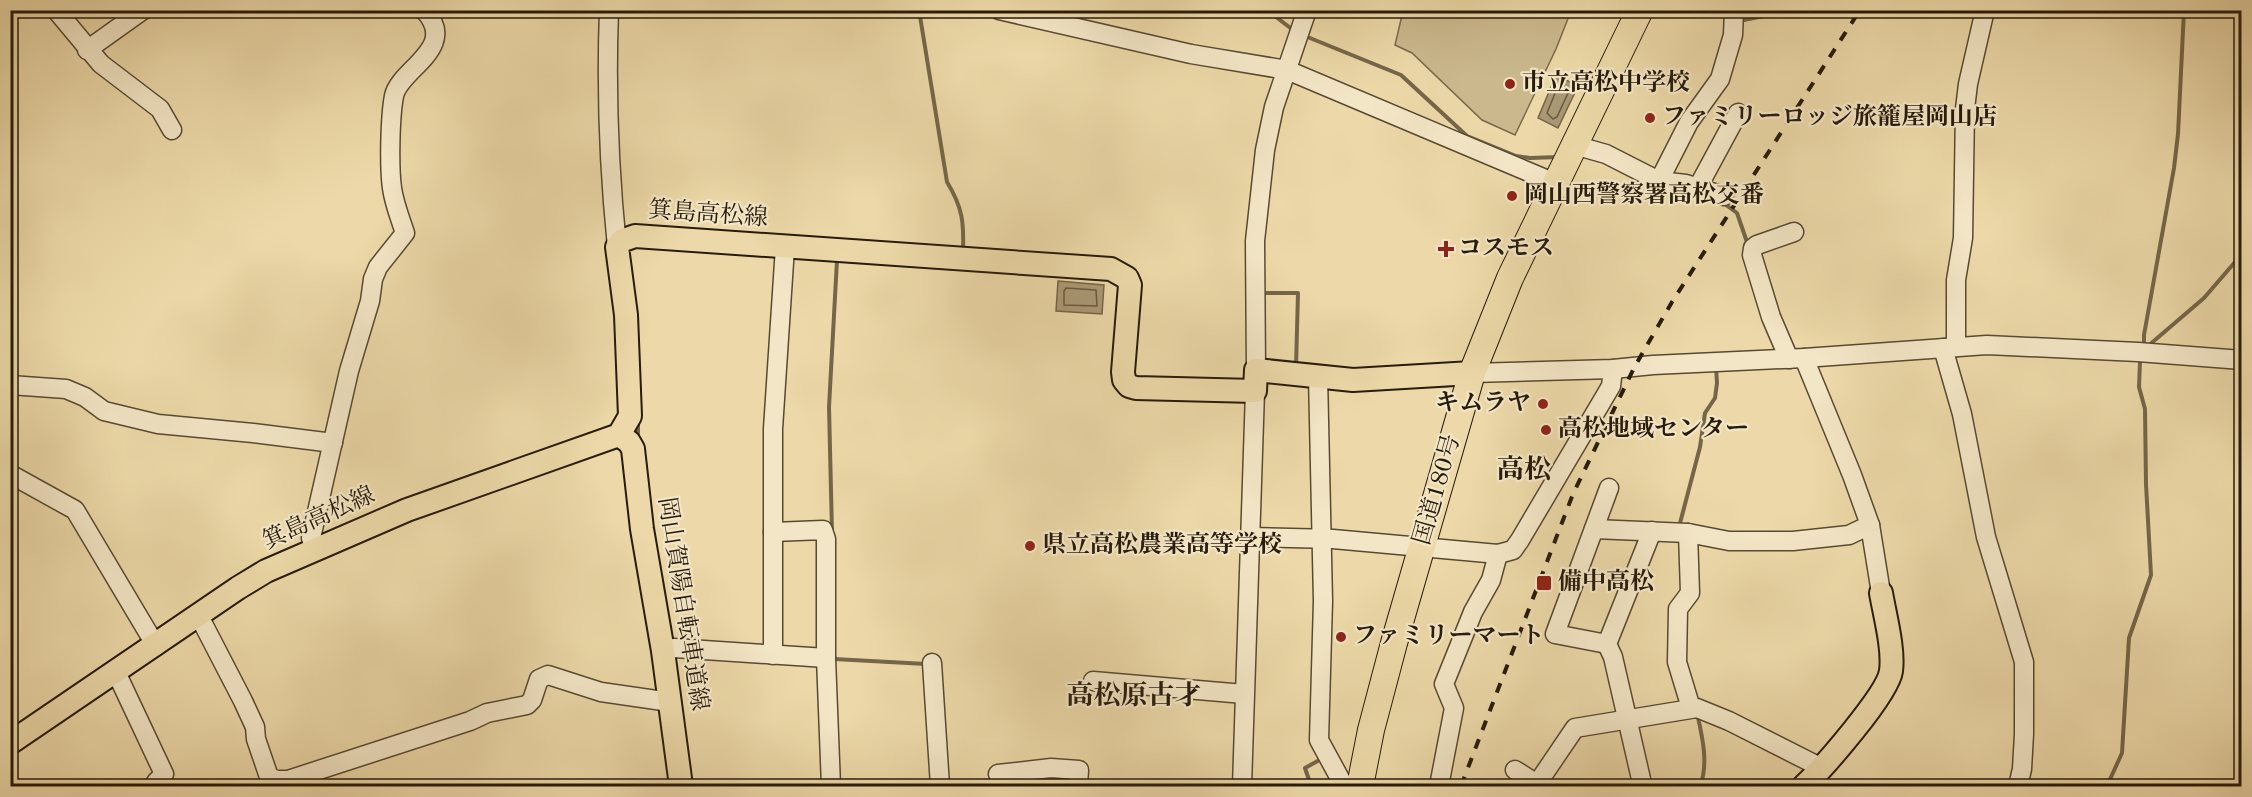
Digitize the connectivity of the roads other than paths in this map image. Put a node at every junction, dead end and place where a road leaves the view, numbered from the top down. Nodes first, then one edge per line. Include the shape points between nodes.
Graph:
1 (57, 10) edge
2 (143, 10) edge
3 (424, 10) edge
4 (609, 10) edge
5 (999, 10) edge
6 (1307, 10) edge
7 (1640, 10) edge
8 (1985, 10) edge
9 (1734, 18) edge
10 (87, 50) junction
11 (1287, 70) junction
12 (1738, 113) dead end
13 (172, 130) dead end
14 (1570, 153) junction
15 (1655, 179) junction
16 (1555, 183) junction
17 (1698, 187) junction
18 (1724, 196) dead end
19 (1794, 232) dead end
20 (622, 242) junction
21 (785, 247) junction
22 (1947, 350) junction
23 (2241, 360) edge
24 (1801, 361) junction
25 (1613, 369) junction
26 (1472, 373) junction
27 (1318, 376) junction
28 (1256, 380) junction
29 (10, 385) edge
30 (619, 435) junction
31 (333, 443) junction
32 (10, 474) edge
33 (1609, 488) dead end
34 (1870, 525) junction
35 (1594, 529) junction
36 (1652, 531) junction
37 (773, 532) junction
38 (1683, 533) junction
39 (1250, 537) junction
40 (1322, 540) junction
41 (1421, 547) junction
42 (315, 549) junction
43 (1498, 554) junction
44 (1881, 593) joint
45 (198, 616) junction
46 (1607, 644) junction
47 (156, 645) junction
48 (667, 650) junction
49 (774, 655) junction
50 (826, 658) junction
51 (932, 665) dead end
52 (116, 672) junction
53 (1093, 681) dead end
54 (1244, 694) junction
55 (670, 702) junction
56 (1694, 708) junction
57 (1627, 719) junction
58 (10, 743) edge
59 (1822, 768) junction
60 (1515, 770) dead end
61 (998, 774) dead end
62 (1641, 779) dead end
63 (156, 786) edge
64 (681, 786) edge
65 (831, 786) edge
66 (940, 786) edge
67 (1078, 786) edge
68 (1242, 786) edge
69 (1344, 786) edge
70 (1360, 786) edge
71 (1439, 786) edge
72 (1804, 786) edge
73 (2018, 786) edge

1 - 10 street
2 - 10 street
3 - 31 street via 433,26 431,47 394,93 392,114 392,191 405,232 373,279
4 - 20 street via 607,58 613,200
5 - 11 street via 1179,52
6 - 11 street
7 - 14 highway, 国道180号
8 - 22 street via 1965,109 1963,238
9 - 15 street via 1720,78
10 - 13 street via 160,109
11 - 16 street
11 - 28 street via 1270,120 1260,187 1255,242
12 - 17 street
14 - 15 street via 1606,154
14 - 16 highway, 国道180号
15 - 17 street
16 - 26 highway, 国道180号 via 1510,278
17 - 18 street
19 - 24 street via 1757,245 1752,255 1771,317
20 - 21 main road, 箕島高松線 via 635,236
20 - 30 main road via 630,416
21 - 28 main road, 箕島高松線 via 1111,269 1128,278 1130,285 1123,372 1129,386
21 - 37 street via 773,429
22 - 23 street via 1987,345
22 - 24 street
22 - 73 street via 1986,537 2024,662 2024,734
24 - 25 street via 1653,364
24 - 34 street
25 - 26 street
25 - 43 street via 1611,386 1520,540 1512,550
26 - 27 main road, 箕島高松線 via 1353,381
26 - 41 highway, 国道180号
27 - 28 main road, 箕島高松線
27 - 40 street
28 - 39 street
29 - 31 street via 66,389 104,411 158,424
30 - 42 main road, 箕島高松線 via 407,510
30 - 48 main road, 岡山賀陽自転車道線 via 633,449 642,529
31 - 42 street via 311,538
32 - 47 street via 75,510
33 - 35 street
34 - 38 street via 1849,535 1793,541 1729,541
34 - 44 street
35 - 36 street
35 - 46 street via 1555,634
36 - 38 street
36 - 46 street
37 - 49 street
37 - 50 street via 823,530
38 - 56 street via 1690,593 1678,609 1677,662
39 - 40 street
39 - 54 street
40 - 41 street
40 - 69 street via 1319,740
41 - 43 street
41 - 70 highway, 国道180号 via 1371,730
42 - 45 main road, 箕島高松線 via 266,571
43 - 71 street via 1491,580 1473,612 1444,684 1454,708
44 - 59 main road via 1891,654 1889,679
45 - 47 main road, 箕島高松線
45 - 55 street via 255,727 255,739 269,777 277,780 379,752 497,710 527,705 538,679 548,675 600,692
46 - 57 street
47 - 52 main road, 箕島高松線
48 - 49 street
48 - 55 main road, 岡山賀陽自転車道線
49 - 50 street
50 - 65 street
51 - 66 street
52 - 58 main road, 箕島高松線
52 - 63 street via 164,774
53 - 54 street
54 - 68 street
55 - 64 main road, 岡山賀陽自転車道線
56 - 57 street
56 - 59 street via 1729,721
57 - 60 street via 1575,728 1537,784
57 - 62 street
59 - 72 main road
61 - 67 street via 1051,768 1079,770

